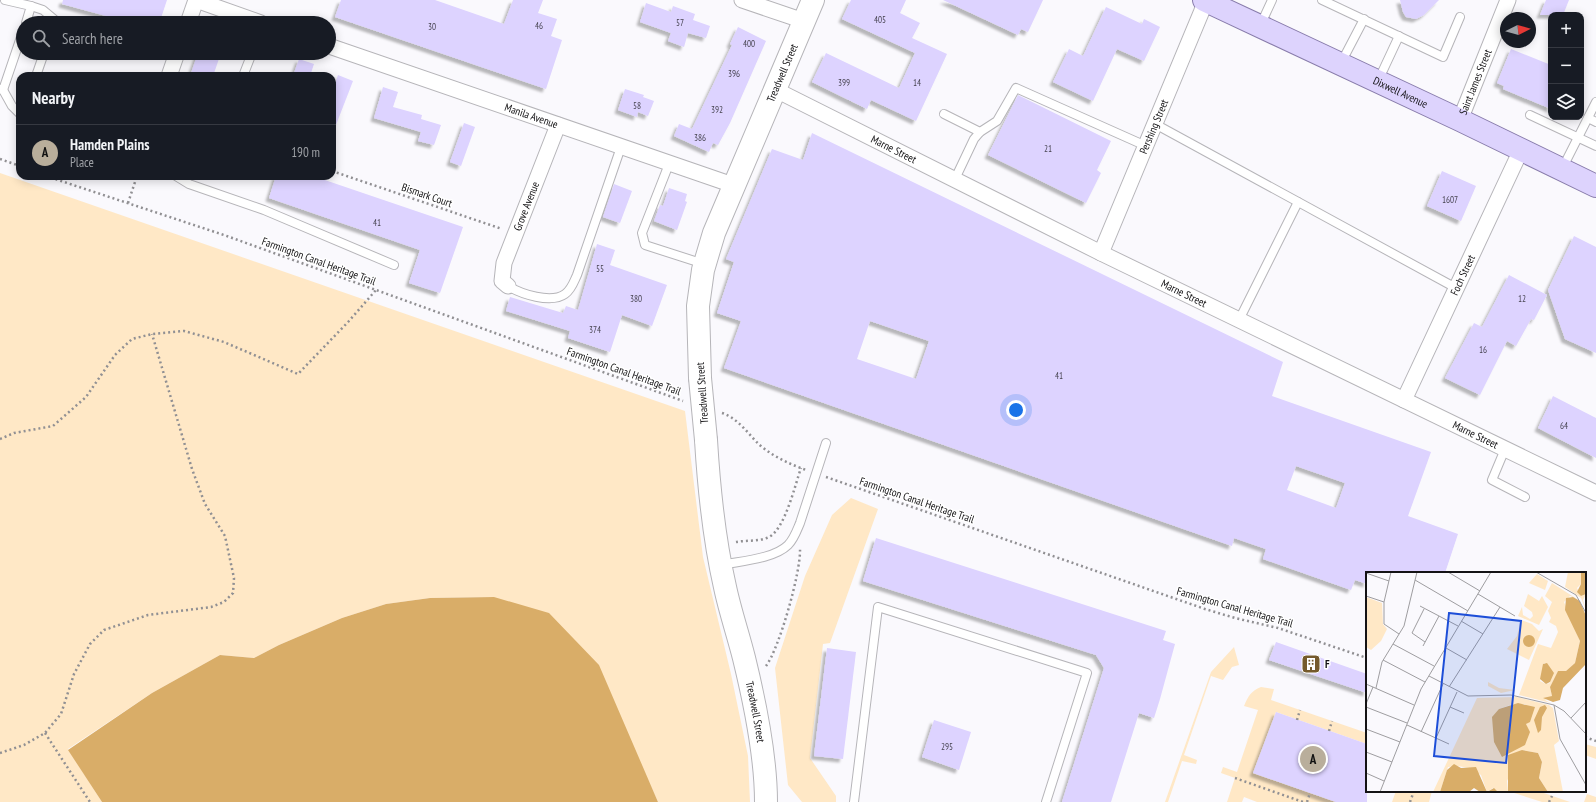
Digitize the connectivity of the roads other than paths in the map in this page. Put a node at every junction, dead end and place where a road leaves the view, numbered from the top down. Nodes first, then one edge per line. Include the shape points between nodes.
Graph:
1 (4, 0) edge
2 (196, 0) edge
3 (742, 0) edge
4 (813, 0) edge
5 (1272, 0) edge
6 (1322, 0) edge
7 (1508, 0) edge
8 (1205, 1) edge
9 (31, 6) junction
10 (28, 16) edge
11 (51, 16) edge
12 (190, 16) edge
13 (241, 16) edge
14 (1460, 17) dead end
15 (1364, 20) junction
16 (804, 21) junction
17 (1260, 26) junction
18 (1400, 36) junction
19 (336, 48) edge
20 (16, 50) edge
21 (42, 60) edge
22 (175, 60) edge
23 (249, 60) edge
24 (1341, 64) junction
25 (37, 72) edge
26 (170, 72) edge
27 (245, 72) edge
28 (1377, 81) junction
29 (2, 89) edge
30 (774, 89) junction
31 (1596, 102) edge
32 (16, 110) edge
33 (944, 114) dead end
34 (1530, 115) dead end
35 (1588, 118) junction
36 (1460, 120) junction
37 (1596, 122) edge
38 (1155, 124) junction
39 (558, 125) junction
40 (980, 132) junction
41 (1578, 137) junction
42 (1146, 146) junction
43 (1596, 146) edge
44 (621, 147) junction
45 (1521, 150) junction
46 (669, 164) junction
47 (1562, 169) junction
48 (955, 179) junction
49 (182, 180) edge
50 (733, 186) junction
51 (1596, 186) edge
52 (1298, 202) junction
53 (1101, 253) junction
54 (394, 265) dead end
55 (705, 265) junction
56 (508, 286) joint
57 (1456, 288) junction
58 (1239, 320) junction
59 (1404, 400) junction
60 (826, 442) dead end
61 (1505, 449) junction
62 (1596, 493) edge
63 (1525, 496) dead end
64 (728, 564) junction
65 (766, 802) edge
66 (854, 802) edge
67 (1046, 802) edge

1 - 9 lane
2 - 12 street
2 - 13 street
3 - 16 street
4 - 16 street, Treadwell Street
5 - 17 lane
6 - 15 lane
7 - 36 street, Saint James Street
8 - 17 main road, Dixwell Avenue
8 - 38 street, Pershing Street
9 - 10 lane
9 - 11 lane
14 - 18 lane via 1443,57
15 - 18 lane
15 - 24 lane
16 - 30 street, Treadwell Street
17 - 24 main road, Dixwell Avenue
18 - 28 lane
19 - 39 street, Manila Avenue
20 - 29 lane
21 - 25 lane
22 - 26 street
23 - 27 lane
24 - 28 main road, Dixwell Avenue
28 - 36 main road, Dixwell Avenue
29 - 32 lane
30 - 48 street, Marne Street
30 - 50 street, Treadwell Street
31 - 35 lane
33 - 40 lane
34 - 41 lane
35 - 37 lane
35 - 41 lane
36 - 45 main road, Dixwell Avenue
38 - 42 street, Pershing Street
38 - 52 lane
39 - 44 street, Manila Avenue
39 - 56 street, Grove Avenue via 504,263 502,281
40 - 42 lane via 997,121 1016,88
40 - 48 lane via 974,139
41 - 43 lane
41 - 47 lane
42 - 53 street, Pershing Street
44 - 46 street, Manila Avenue
44 - 56 lane via 577,275 567,293 551,298 532,296
45 - 47 main road, Dixwell Avenue
45 - 57 street, Foch Street
46 - 50 street, Manila Avenue
46 - 55 lane via 642,233 645,245
47 - 51 main road, Dixwell Avenue
48 - 53 street, Marne Street
49 - 54 lane via 264,210
50 - 55 street, Treadwell Street via 714,233
52 - 57 lane
52 - 58 lane
53 - 58 street, Marne Street
55 - 64 street, Treadwell Street, bridge via 698,306 700,378 712,518
57 - 59 street, Foch Street
58 - 59 street, Marne Street
59 - 61 street, Marne Street
60 - 64 lane via 800,523 788,545 763,557
61 - 62 street, Marne Street
61 - 63 lane via 1492,480
64 - 65 street, Treadwell Street via 727,596 744,658 757,722 766,781
66 - 67 lane via 878,607 1087,673

